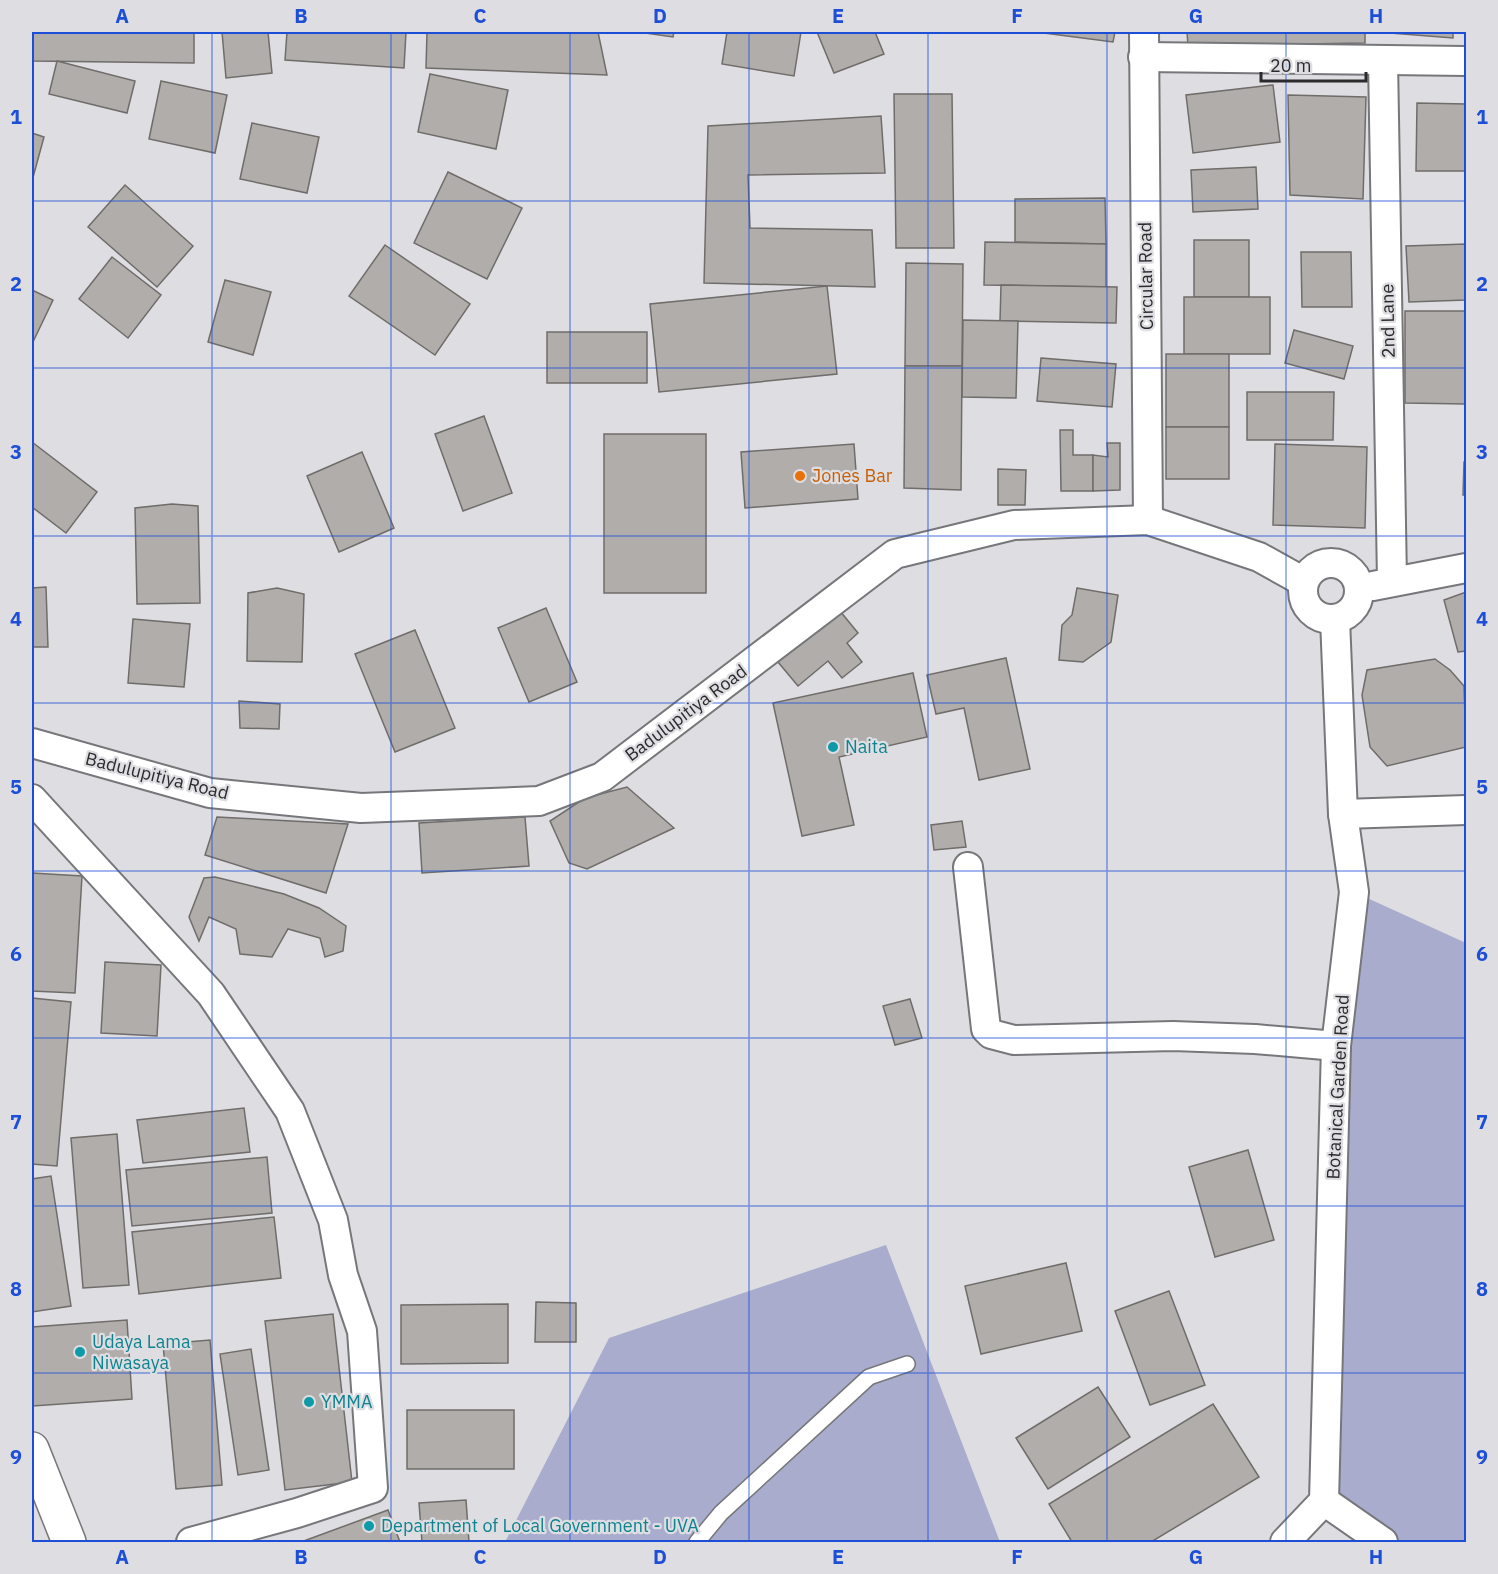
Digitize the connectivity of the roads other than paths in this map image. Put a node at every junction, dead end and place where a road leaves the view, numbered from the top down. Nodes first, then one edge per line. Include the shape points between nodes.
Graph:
1 (1143, 44) edge
2 (1383, 60) junction
3 (1467, 61) edge
4 (1148, 520) junction
5 (1467, 568) edge
6 (1304, 582) junction
7 (1392, 582) junction
8 (1359, 589) junction
9 (1335, 619) junction
10 (32, 743) edge
11 (32, 799) edge
12 (1467, 810) edge
13 (1343, 814) junction
14 (968, 867) dead end
15 (1336, 1046) junction
16 (907, 1364) dead end
17 (32, 1449) edge
18 (1324, 1501) junction
19 (69, 1542) edge
20 (191, 1542) edge
21 (697, 1542) edge
22 (1285, 1542) edge
23 (1383, 1542) edge

1 - 2 street
1 - 4 street, Circular Road
2 - 3 street
2 - 7 street, 2nd Lane
4 - 6 street, Badulupitiya Road via 1259,557
4 - 10 street, Badulupitiya Road via 1014,525 896,554 603,777 539,801 361,808 210,793
5 - 7 street
6 - 8 street via 1315,567 1334,563 1352,571
6 - 9 street via 1304,601 1309,609 1326,619
7 - 8 street
8 - 9 street via 1355,605
9 - 13 street, Botanical Garden Road
11 - 20 street via 211,994 290,1111 333,1220 343,1275 362,1331 374,1488 297,1514
12 - 13 street
13 - 15 street, Botanical Garden Road via 1354,892
14 - 15 street via 986,1029 991,1034 1014,1040 1173,1036
15 - 18 street, Botanical Garden Road
16 - 21 lane via 869,1377 721,1514
17 - 19 street
18 - 22 street
18 - 23 street

